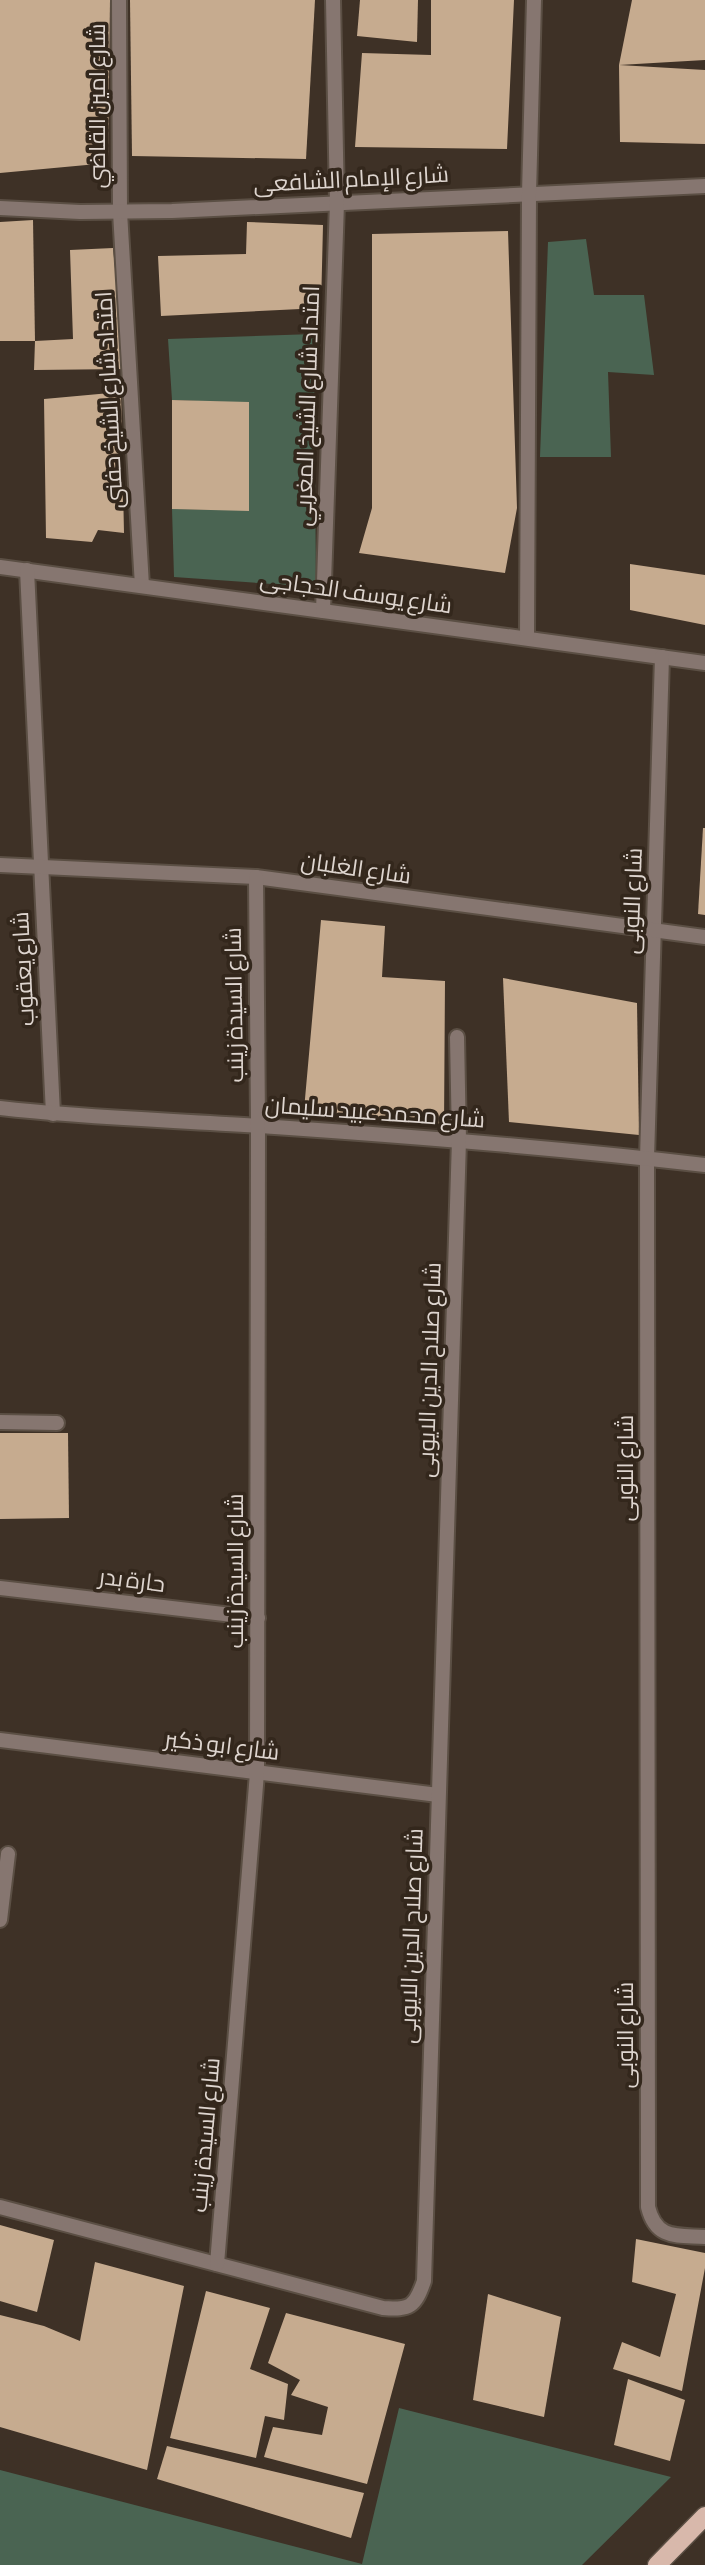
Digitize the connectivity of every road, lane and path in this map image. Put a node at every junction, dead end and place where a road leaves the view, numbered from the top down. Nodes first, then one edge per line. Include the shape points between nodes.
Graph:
1 (119, 0) edge
2 (332, 0) edge
3 (534, 0) edge
4 (705, 186) edge
5 (529, 194) junction
6 (337, 203) junction
7 (0, 208) edge
8 (120, 212) junction
9 (0, 567) edge
10 (27, 570) junction
11 (142, 586) junction
12 (323, 611) junction
13 (527, 638) junction
14 (662, 657) junction
15 (705, 663) edge
16 (0, 865) edge
17 (41, 865) junction
18 (256, 877) junction
19 (654, 930) junction
20 (705, 937) edge
21 (457, 1037) dead end
22 (0, 1108) edge
23 (53, 1114) junction
24 (258, 1125) junction
25 (459, 1140) junction
26 (647, 1158) junction
27 (705, 1165) edge
28 (0, 1422) edge
29 (57, 1423) dead end
30 (0, 1587) edge
31 (258, 1618) junction
32 (0, 1740) edge
33 (257, 1773) junction
34 (438, 1795) junction
35 (8, 1854) dead end
36 (0, 1920) edge
37 (0, 2207) edge
38 (705, 2237) edge
39 (217, 2264) junction
40 (705, 2516) edge
41 (657, 2565) edge

1 - 8 street, شارع امين القاضي
2 - 6 street, امتداد شارع الشيخ المغربي
3 - 5 street
4 - 5 street, شارع الإمام الشافعى
5 - 6 street, شارع الإمام الشافعى
5 - 13 street
6 - 8 street, شارع الإمام الشافعى
6 - 12 street, امتداد شارع الشيخ المغربي
7 - 8 street, شارع الإمام الشافعى
8 - 11 street, امتداد شارع الشيخ حفنى
9 - 10 street, شارع يوسف الحجاجى
10 - 11 street, شارع يوسف الحجاجى
10 - 17 street, شارع يعقوب
11 - 12 street, شارع يوسف الحجاجى
12 - 13 street, شارع يوسف الحجاجى
13 - 14 street, شارع يوسف الحجاجى
14 - 15 street, شارع يوسف الحجاجى
14 - 19 street, شارع النوبى
16 - 17 street, شارع الغلبان
17 - 18 street, شارع الغلبان
17 - 23 street, شارع يعقوب
18 - 19 street, شارع الغلبان
18 - 24 street, شارع السيدة زينب
19 - 20 street, شارع الغلبان
19 - 26 street, شارع النوبى
21 - 25 street, شارع صلاح الدين الايوبى
22 - 23 street, شارع محمد عبيد سليمان
23 - 24 street, شارع محمد عبيد سليمان
24 - 25 street, شارع محمد عبيد سليمان
24 - 31 street, شارع السيدة زينب
25 - 26 street, شارع محمد عبيد سليمان
25 - 34 street, شارع صلاح الدين الايوبى
26 - 27 street, شارع محمد عبيد سليمان
26 - 38 street, شارع النوبى via 648,2207 652,2222 663,2233
28 - 29 street
30 - 31 street, حارة بدر
31 - 33 street, شارع السيدة زينب
32 - 33 street, شارع ابو ذكير
33 - 34 street, شارع ابو ذكير
33 - 39 street, شارع السيدة زينب
34 - 39 street, شارع صلاح الدين الايوبى via 424,2281 418,2299 402,2310 383,2308
35 - 36 street
37 - 39 street, شارع صلاح الدين الايوبى
40 - 41 main road

